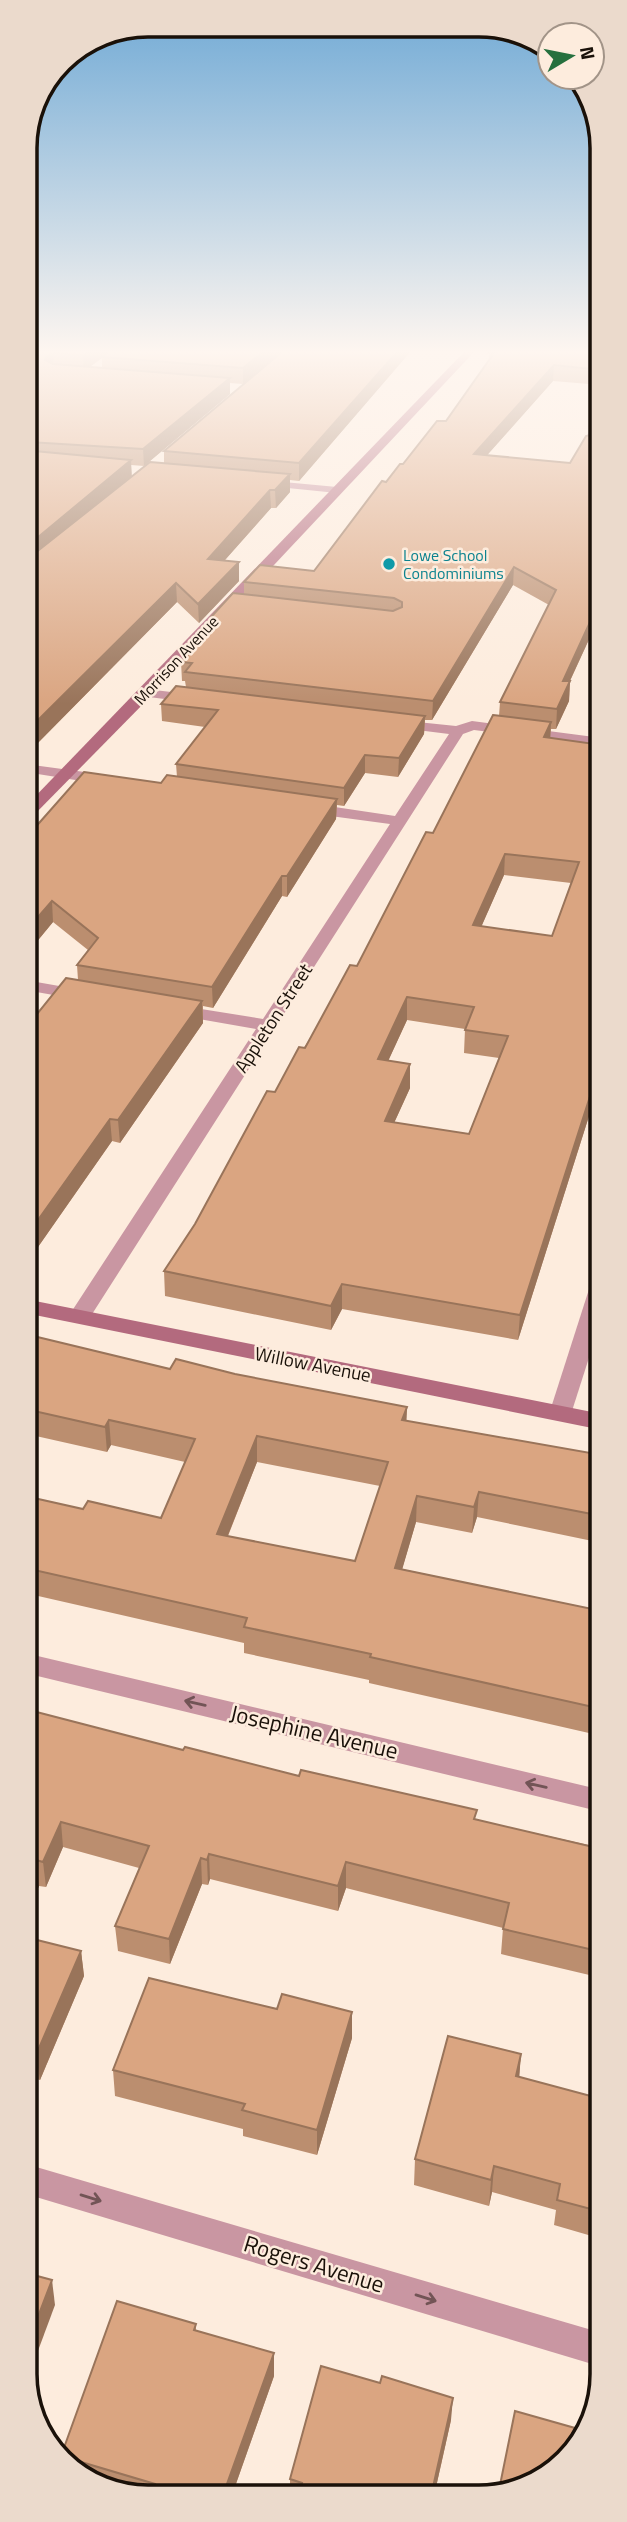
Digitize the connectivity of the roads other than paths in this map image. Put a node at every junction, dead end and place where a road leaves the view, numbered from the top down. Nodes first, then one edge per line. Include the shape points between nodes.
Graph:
1 (357, 469) edge
2 (243, 482) edge
3 (337, 490) junction
4 (226, 605) junction
5 (250, 608) edge
6 (146, 693) junction
7 (208, 701) edge
8 (383, 722) edge
9 (465, 728) junction
10 (590, 740) edge
11 (37, 770) edge
12 (65, 775) junction
13 (120, 782) edge
14 (37, 804) edge
15 (295, 806) edge
16 (400, 821) junction
17 (37, 987) edge
18 (106, 999) edge
19 (159, 1007) edge
20 (267, 1025) junction
21 (37, 1308) edge
22 (79, 1317) junction
23 (590, 1320) edge
24 (560, 1414) junction
25 (590, 1420) edge
26 (37, 1665) edge
27 (590, 1798) edge
28 (37, 2182) edge
29 (590, 2346) edge

1 - 3 street, Morrison Avenue
2 - 3 street
3 - 4 street, Morrison Avenue
4 - 5 street
4 - 6 street, Morrison Avenue
6 - 7 street
6 - 12 street, Morrison Avenue
8 - 9 street
9 - 10 street
9 - 16 street, Appleton Street
11 - 12 street
12 - 13 street
12 - 14 street, Morrison Avenue
15 - 16 street
16 - 20 street, Appleton Street
17 - 18 street
19 - 20 street
20 - 22 street, Appleton Street
21 - 22 street, Willow Avenue
22 - 24 street, Willow Avenue
23 - 24 street
24 - 25 street, Willow Avenue
27 -> 26 street, Josephine Avenue
28 -> 29 street, Rogers Avenue

